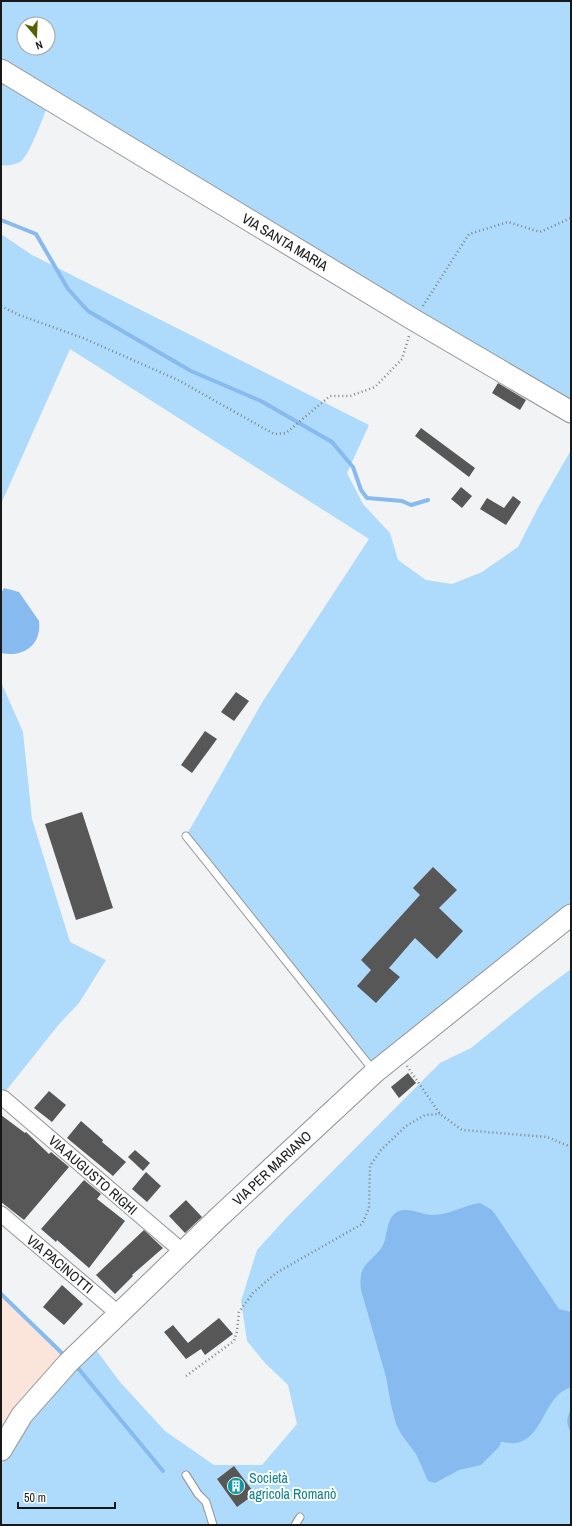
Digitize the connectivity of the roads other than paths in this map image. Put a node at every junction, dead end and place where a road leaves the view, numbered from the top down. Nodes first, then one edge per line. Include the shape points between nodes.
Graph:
1 (1, 70) edge
2 (571, 412) edge
3 (186, 836) dead end
4 (571, 915) edge
5 (375, 1072) junction
6 (3, 1098) dead end
7 (1, 1214) edge
8 (183, 1252) junction
9 (119, 1314) junction
10 (1, 1450) edge
11 (186, 1475) dead end
12 (300, 1517) dead end
13 (213, 1525) edge
14 (295, 1525) edge

1 - 2 street, VIA SANTA MARIA
3 - 5 lane
4 - 5 street, VIA PER MARIANO
5 - 8 street, VIA PER MARIANO
6 - 8 street, VIA AUGUSTO RIGHI
7 - 9 street, VIA PACINOTTI
8 - 9 street, VIA PER MARIANO
9 - 10 street, VIA PER MARIANO via 68,1363 22,1415
11 - 13 lane via 206,1502
12 - 14 lane

